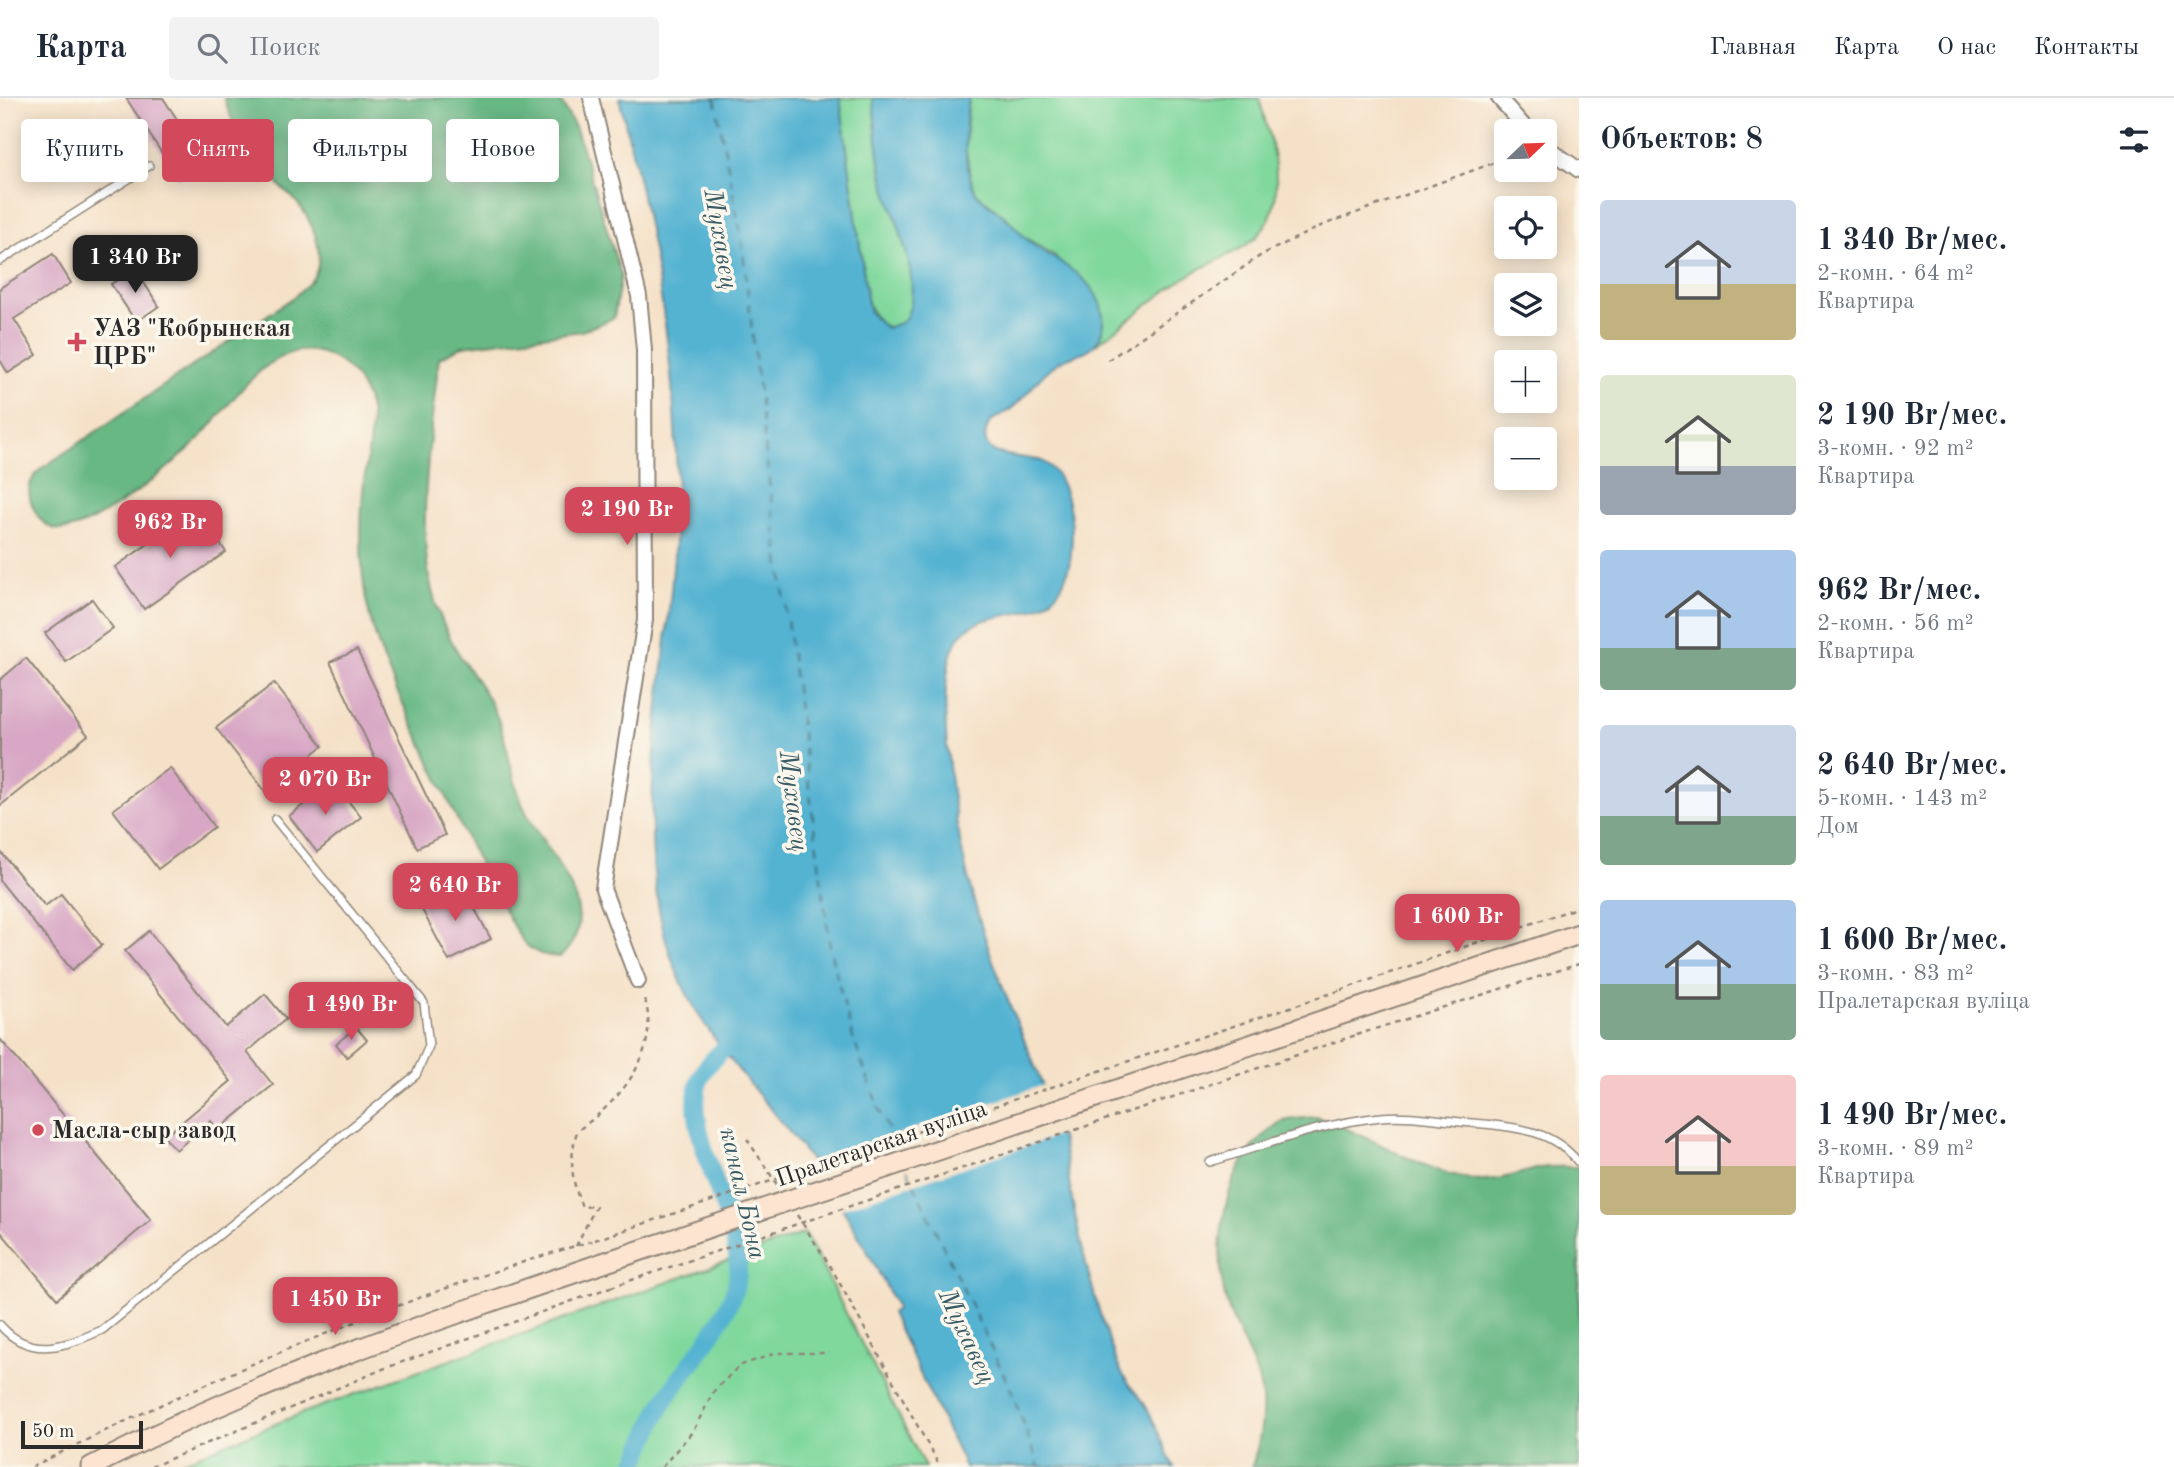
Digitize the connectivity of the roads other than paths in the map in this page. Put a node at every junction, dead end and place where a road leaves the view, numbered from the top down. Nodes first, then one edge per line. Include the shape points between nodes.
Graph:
1 (591, 98) edge
2 (1499, 98) edge
3 (1517, 119) edge
4 (1558, 155) edge
5 (149, 166) dead end
6 (1579, 170) edge
7 (0, 261) edge
8 (275, 819) dead end
9 (1579, 934) edge
10 (638, 981) road end
11 (1210, 1163) dead end
12 (1579, 1163) edge
13 (0, 1325) edge
14 (91, 1467) edge

1 - 10 street via 639,296 644,350 645,620 603,889
2 - 3 street
4 - 6 street
5 - 7 lane
8 - 13 lane via 424,1003 429,1046 416,1074 102,1330 61,1347 32,1348
9 - 14 main road, Пралетарская вуліца, bridge via 447,1316 290,1376
11 - 12 lane via 1322,1127 1383,1116 1523,1128 1546,1134

